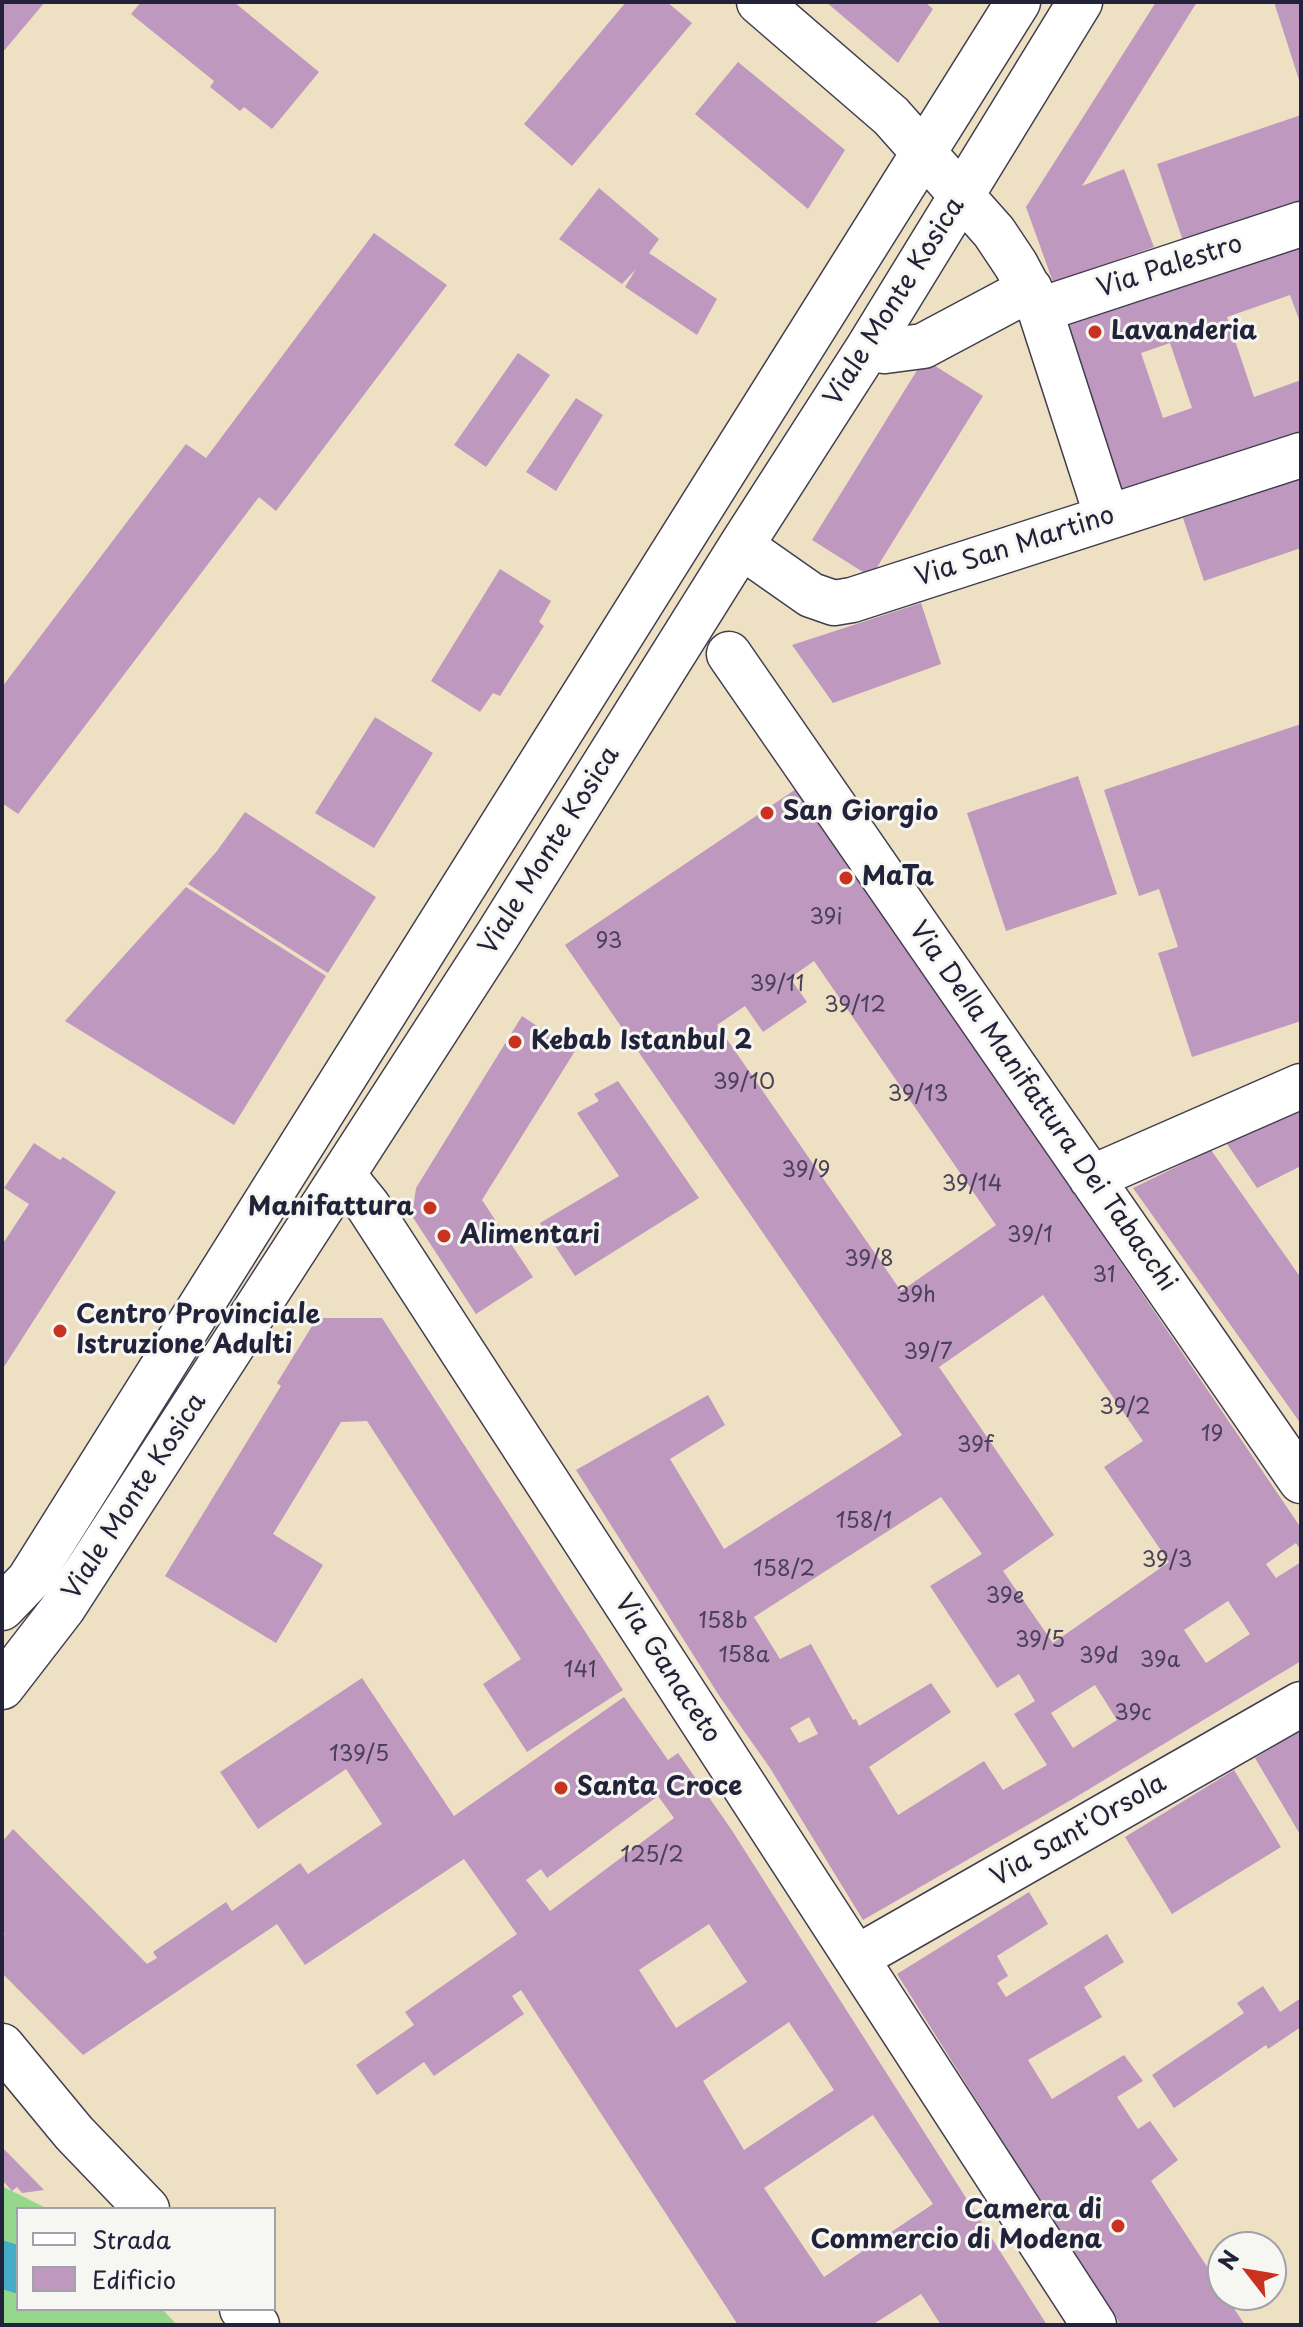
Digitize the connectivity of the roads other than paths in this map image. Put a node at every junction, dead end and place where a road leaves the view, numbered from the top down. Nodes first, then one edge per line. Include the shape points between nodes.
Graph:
1 (759, 2) edge
2 (1018, 2) edge
3 (1080, 2) edge
4 (925, 152) junction
5 (962, 194) junction
6 (1301, 224) edge
7 (1035, 299) junction
8 (868, 348) junction
9 (1301, 455) edge
10 (1107, 517) junction
11 (741, 546) junction
12 (729, 654) dead end
13 (1301, 1086) edge
14 (343, 1175) junction
15 (1091, 1178) junction
16 (1301, 1481) edge
17 (2, 1608) edge
18 (2, 1687) edge
19 (1301, 1704) edge
20 (856, 1958) junction
21 (2, 2046) edge
22 (2, 2078) edge
23 (74, 2133) junction
24 (145, 2207) edge
25 (1094, 2325) edge

1 - 4 street
2 - 4 street, Viale Monte Kosica
3 - 5 street, Viale Monte Kosica
4 - 5 street
4 - 17 street, Viale Monte Kosica via 29,1580
5 - 7 street via 994,232
5 - 8 street, Viale Monte Kosica
6 - 7 street, Via Palestro
7 - 8 street, Via Palestro via 923,346
7 - 10 street
8 - 11 street, Viale Monte Kosica
9 - 10 street, Via San Martino
10 - 11 street, Via San Martino via 834,603 811,595
11 - 14 street, Viale Monte Kosica
12 - 15 street, Via Della Manifattura Dei Tabacchi
13 - 15 street
14 - 18 street, Viale Monte Kosica via 63,1608
14 - 20 street, Via Ganaceto
15 - 16 street, Via Della Manifattura Dei Tabacchi
19 - 20 street, Via Sant'Orsola
20 - 25 street, Via Ganaceto
21 - 23 street
22 - 23 street
23 - 24 street

